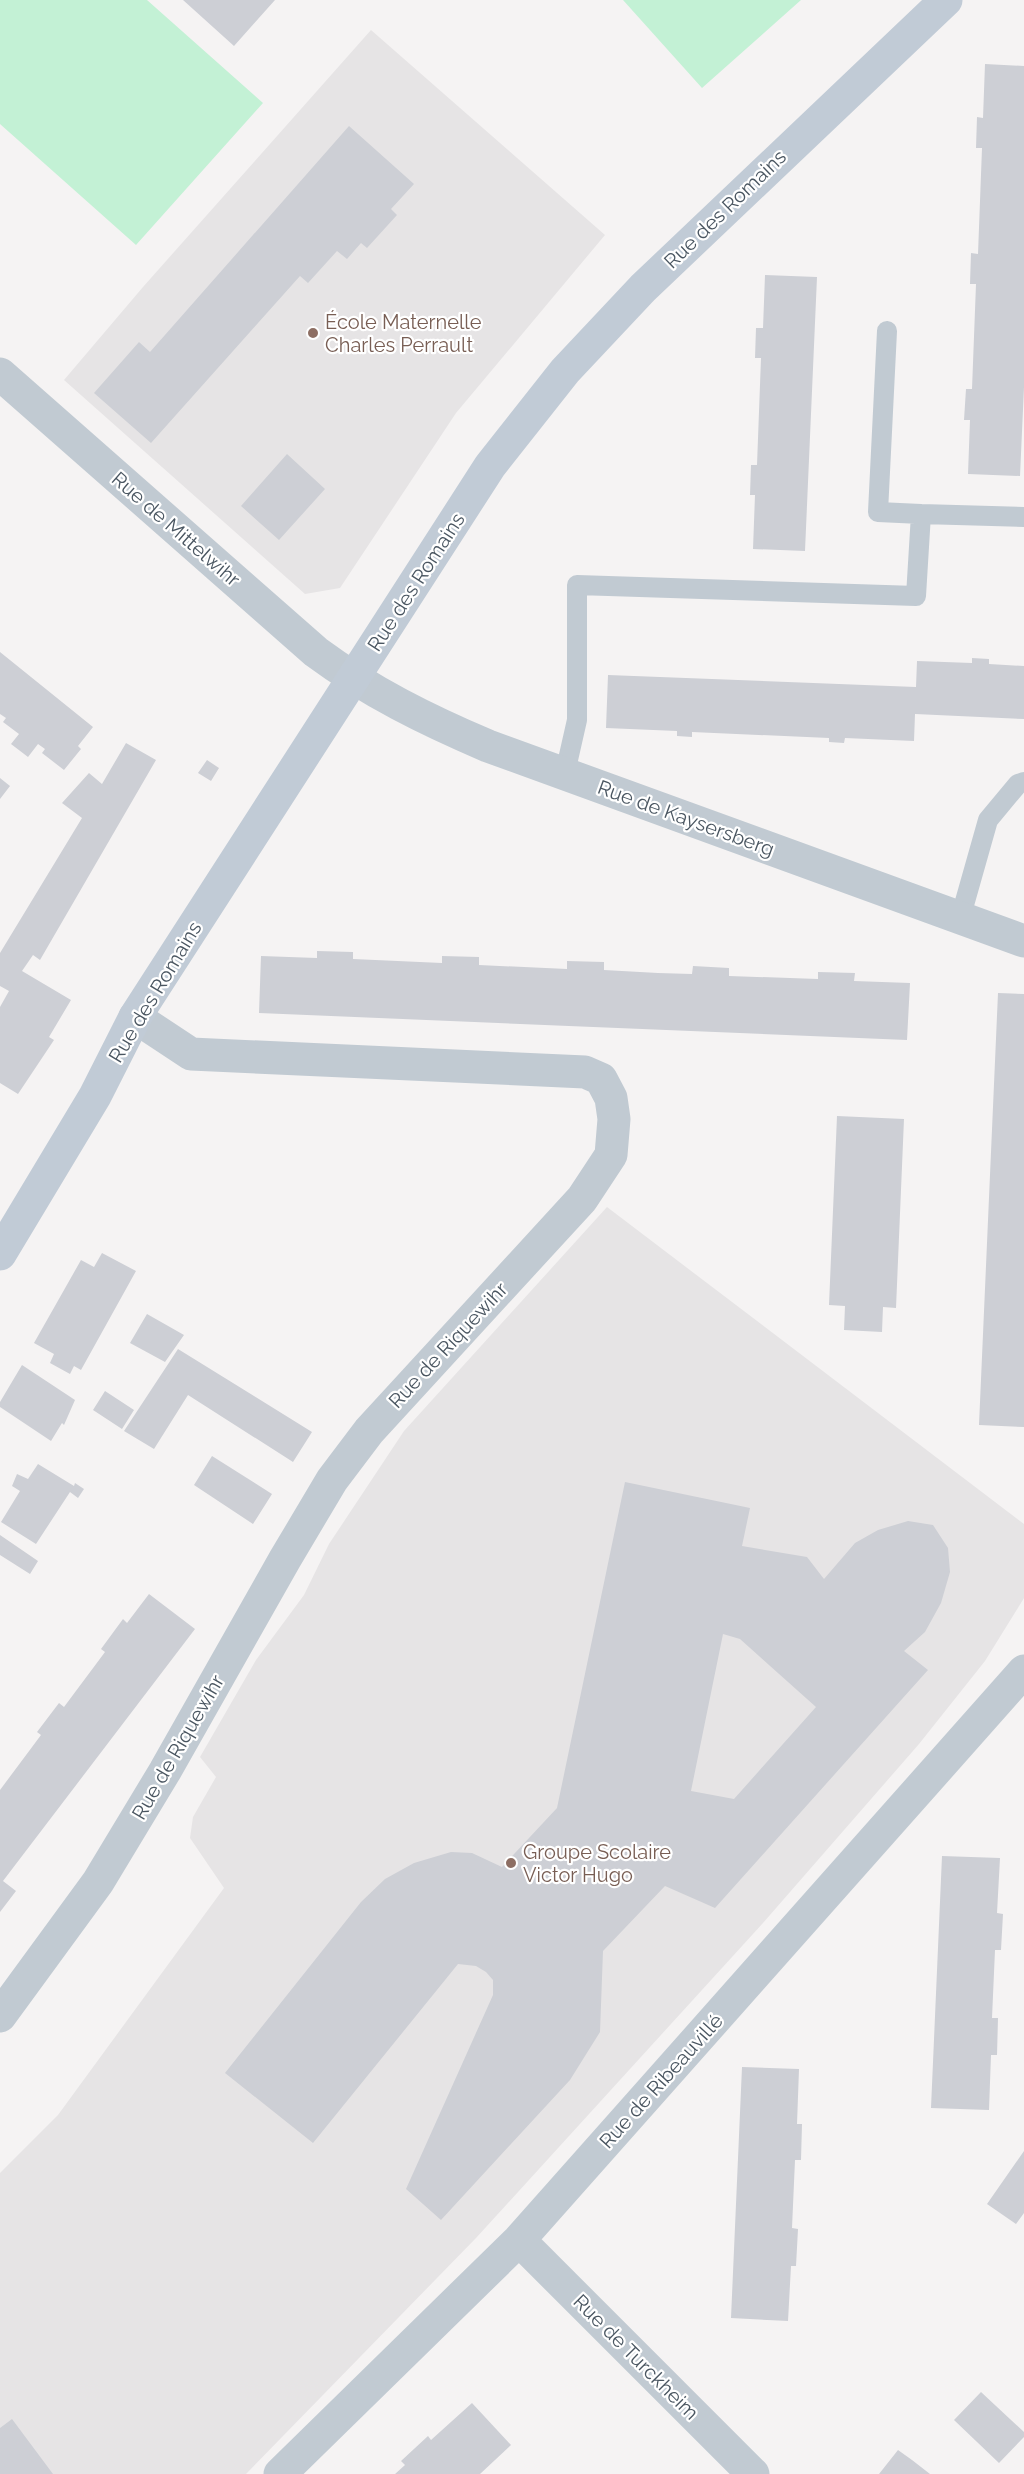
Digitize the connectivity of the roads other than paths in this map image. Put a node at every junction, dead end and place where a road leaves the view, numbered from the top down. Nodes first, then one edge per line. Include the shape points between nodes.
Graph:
1 (946, 0) edge
2 (887, 331) dead end
3 (0, 374) edge
4 (921, 514) junction
5 (1024, 517) edge
6 (353, 680) junction
7 (565, 773) junction
8 (1024, 782) edge
9 (960, 919) junction
10 (1024, 941) edge
11 (135, 1017) junction
12 (0, 1254) edge
13 (1024, 1671) edge
14 (0, 2016) edge
15 (519, 2240) junction
16 (280, 2474) edge
17 (753, 2474) edge

1 - 6 main road, Rue des Romains via 643,288 565,371 490,466
2 - 4 lane via 878,512
3 - 6 street, Rue de Mittelwihr via 316,652
4 - 5 lane
4 - 7 lane via 916,596 577,585 577,720
6 - 7 street, Rue de Kaysersberg via 420,717
6 - 11 main road, Rue des Romains
7 - 9 street, Rue de Kaysersberg
8 - 9 lane via 988,820
9 - 10 street, Rue de Kaysersberg
11 - 12 main road, Rue des Romains via 95,1096
11 - 14 street, Rue de Riquewihr via 191,1054 585,1072 601,1079 611,1098 611,1155 582,1199 369,1431 332,1480 98,1882
13 - 15 street, Rue de Ribeauvillé
15 - 16 street, Rue de Ribeauvillé
15 - 17 street, Rue de Turckheim

